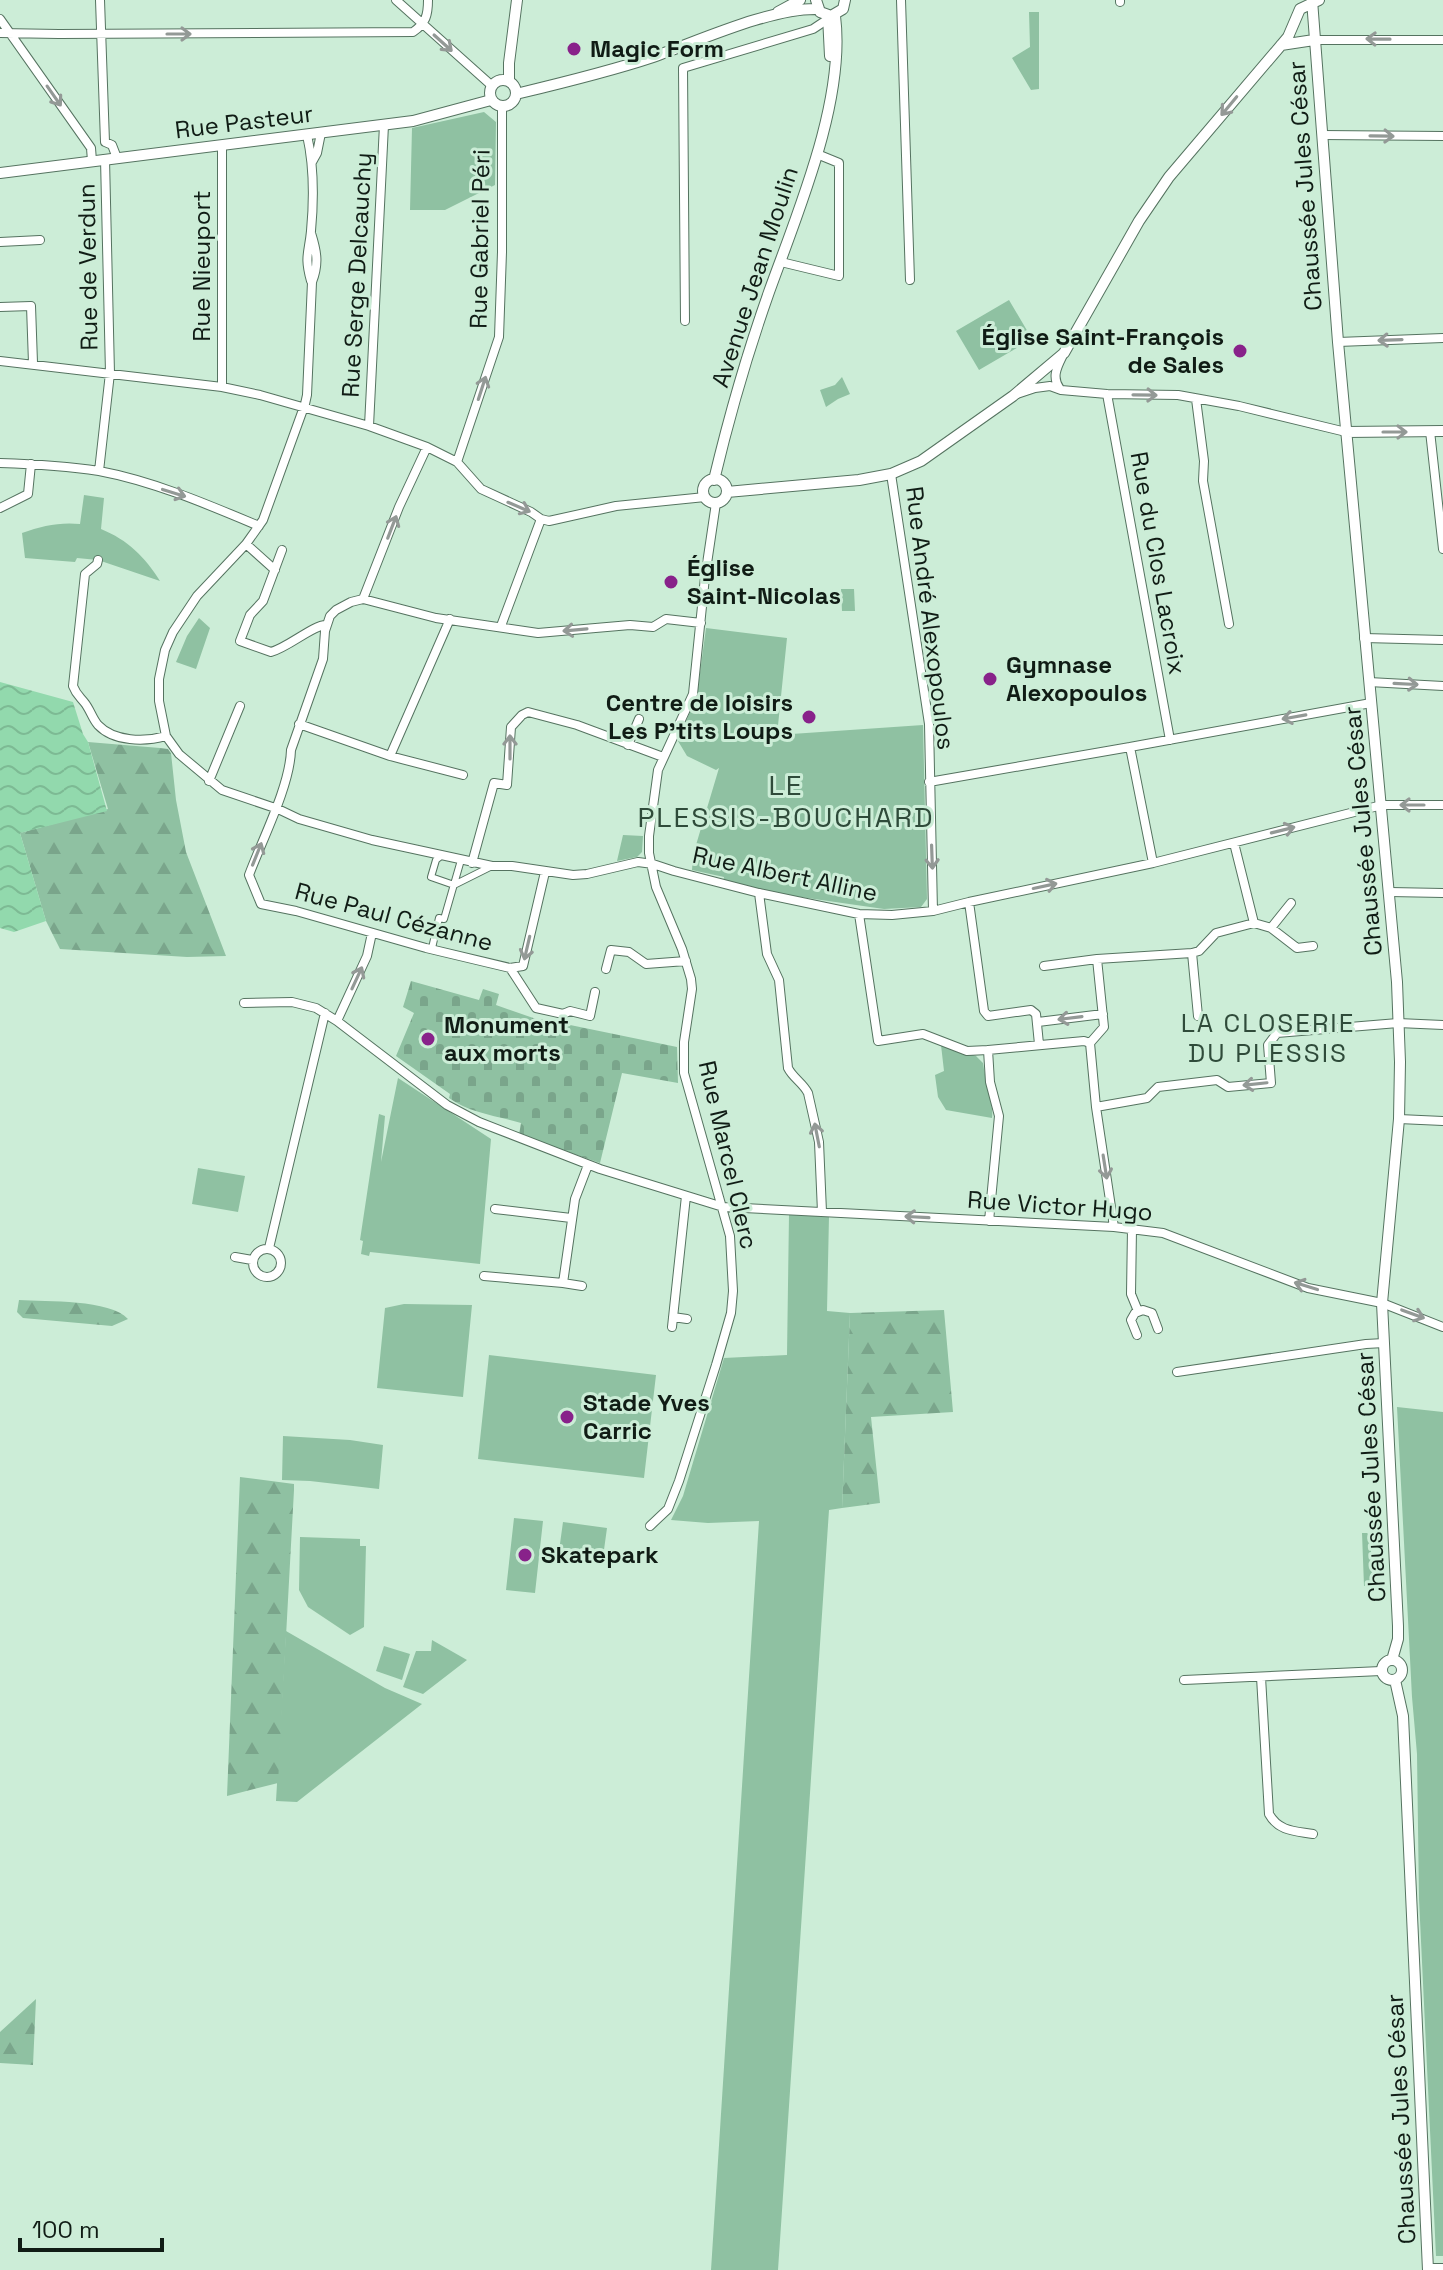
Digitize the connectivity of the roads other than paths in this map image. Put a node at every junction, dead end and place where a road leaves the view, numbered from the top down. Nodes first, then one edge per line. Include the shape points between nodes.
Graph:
1 (100, 0) edge
2 (396, 0) edge
3 (428, 0) edge
4 (517, 0) edge
5 (800, 0) edge
6 (845, 0) edge
7 (901, 0) edge
8 (1314, 1) edge
9 (816, 4) edge
10 (769, 16) junction
11 (830, 17) junction
12 (0, 19) edge
13 (424, 25) junction
14 (5, 32) edge
15 (101, 34) junction
16 (1314, 40) junction
17 (1443, 40) edge
18 (1279, 46) junction
19 (509, 81) junction
20 (491, 85) junction
21 (516, 94) junction
22 (491, 100) junction
23 (502, 106) junction
24 (384, 125) junction
25 (321, 133) junction
26 (307, 135) junction
27 (1322, 135) junction
28 (1443, 136) edge
29 (105, 142) junction
30 (222, 146) junction
31 (91, 148) junction
32 (817, 154) junction
33 (111, 159) junction
34 (92, 161) junction
35 (312, 163) junction
36 (0, 173) edge
37 (40, 240) dead end
38 (0, 242) edge
39 (781, 262) junction
40 (910, 280) dead end
41 (0, 307) edge
42 (685, 321) dead end
43 (1443, 338) edge
44 (1338, 342) junction
45 (1064, 353) junction
46 (0, 361) edge
47 (33, 363) junction
48 (110, 373) junction
49 (222, 387) junction
50 (1061, 390) junction
51 (1107, 394) junction
52 (1013, 396) junction
53 (1196, 399) junction
54 (304, 408) junction
55 (369, 426) junction
56 (1430, 431) junction
57 (1443, 431) edge
58 (1346, 432) junction
59 (427, 447) junction
60 (457, 462) junction
61 (0, 463) edge
62 (31, 464) junction
63 (99, 471) junction
64 (891, 474) junction
65 (714, 480) junction
66 (727, 492) junction
67 (705, 497) junction
68 (716, 503) junction
69 (0, 508) edge
70 (541, 519) junction
71 (259, 526) junction
72 (246, 544) junction
73 (1443, 549) edge
74 (282, 550) dead end
75 (98, 560) dead end
76 (275, 570) junction
77 (363, 599) junction
78 (450, 619) junction
79 (701, 623) junction
80 (1229, 624) dead end
81 (326, 625) junction
82 (501, 626) junction
83 (230, 636) dead end
84 (1364, 638) junction
85 (1443, 640) edge
86 (240, 641) junction
87 (1369, 682) junction
88 (1443, 686) edge
89 (1371, 703) junction
90 (240, 706) dead end
91 (639, 719) dead end
92 (299, 724) junction
93 (166, 736) junction
94 (1170, 740) junction
95 (628, 745) junction
96 (1130, 747) junction
97 (390, 756) junction
98 (663, 757) junction
99 (463, 775) dead end
100 (209, 781) junction
101 (929, 782) junction
102 (1382, 805) junction
103 (1443, 805) edge
104 (275, 808) junction
105 (1234, 843) junction
106 (441, 856) junction
107 (461, 860) junction
108 (472, 863) junction
109 (1153, 863) junction
110 (653, 864) junction
111 (492, 866) junction
112 (545, 872) junction
113 (454, 885) junction
114 (1390, 892) junction
115 (759, 893) junction
116 (1443, 893) edge
117 (969, 902) junction
118 (1291, 903) dead end
119 (933, 911) junction
120 (859, 914) junction
121 (1254, 923) junction
122 (1271, 928) junction
123 (372, 933) junction
124 (1313, 946) dead end
125 (432, 948) junction
126 (1192, 953) junction
127 (1097, 959) junction
128 (686, 961) junction
129 (1044, 966) dead end
130 (510, 968) junction
131 (606, 969) dead end
132 (595, 992) dead end
133 (244, 1003) dead end
134 (325, 1013) junction
135 (1103, 1014) junction
136 (1198, 1016) dead end
137 (337, 1021) junction
138 (1038, 1022) junction
139 (1398, 1023) junction
140 (1443, 1025) edge
141 (1087, 1042) junction
142 (1039, 1044) junction
143 (988, 1050) junction
144 (1096, 1107) junction
145 (1399, 1119) junction
146 (1443, 1121) edge
147 (588, 1165) junction
148 (686, 1196) junction
149 (723, 1207) junction
150 (495, 1209) dead end
151 (822, 1212) junction
152 (571, 1218) junction
153 (989, 1221) junction
154 (1114, 1227) junction
155 (1132, 1229) junction
156 (269, 1248) junction
157 (235, 1257) dead end
158 (252, 1260) junction
159 (484, 1276) dead end
160 (563, 1283) junction
161 (582, 1286) dead end
162 (1382, 1303) junction
163 (1138, 1311) junction
164 (687, 1319) dead end
165 (1443, 1327) edge
166 (1158, 1329) dead end
167 (1137, 1335) dead end
168 (1384, 1343) junction
169 (1177, 1372) dead end
170 (650, 1526) dead end
171 (1392, 1660) junction
172 (1381, 1671) junction
173 (1261, 1677) junction
174 (1184, 1680) dead end
175 (1395, 1680) junction
176 (1313, 1834) dead end
177 (1443, 2269) edge
178 (1428, 2270) edge

1 - 15 street
2 - 13 street
3 - 13 street
4 - 19 street
5 - 10 street
6 - 11 street via 843,9
7 - 40 street
8 - 16 street, Chaussée Jules César
8 - 18 street via 1300,9
9 - 10 street
9 - 11 street
10 - 21 street via 592,76
11 - 32 street, Avenue Jean Moulin via 832,86
11 - 42 street via 813,29 683,68
12 - 14 street
15 -> 13 street via 413,32
13 -> 20 street
14 - 15 street
14 -> 31 street
15 - 29 street
17 -> 16 street
16 - 18 street
16 - 27 street, Chaussée Jules César
18 -> 45 street via 1169,177
19 - 20 street
19 - 21 street
20 - 22 street
21 - 23 street
22 - 23 street
22 - 24 street, Rue Pasteur
60 -> 23 street, Rue Gabriel Péri via 499,337
24 - 25 street, Rue Pasteur
24 - 55 street, Rue Serge Delcauchy
25 - 26 street, Rue Pasteur
25 - 35 street
26 - 30 street, Rue Pasteur
26 - 35 street
27 -> 28 street
27 - 44 street, Chaussée Jules César
29 - 31 street
29 - 33 street, Rue de Verdun via 112,145
30 - 33 street, Rue Pasteur
30 - 49 street, Rue Nieuport
31 - 34 street
32 - 39 street, Avenue Jean Moulin
32 - 39 street via 839,163 839,276
33 - 34 street, Rue Pasteur
33 - 48 street, Rue de Verdun
34 - 36 street, Rue Pasteur
35 - 54 street via 311,233 317,267
37 - 38 street
39 - 65 street, Avenue Jean Moulin via 731,410
41 - 47 street via 31,306
43 -> 44 street
44 - 58 street, Chaussée Jules César
45 - 50 street via 1055,382
45 - 52 street
46 - 47 street
47 - 48 street
48 - 49 street
48 - 63 street, Rue de Verdun
49 - 54 street
50 - 51 street
50 - 52 street via 1050,386
51 -> 53 street
51 - 94 street, Rue du Clos Lacroix
52 - 64 street via 921,461
53 - 58 street
53 - 80 street via 1203,481
54 - 55 street
54 - 71 street
55 - 59 street
56 - 57 street
58 -> 56 street
56 - 73 street
58 - 84 street, Chaussée Jules César
59 - 60 street
77 -> 59 street
60 -> 70 street via 481,489
61 - 62 street
62 - 63 street
62 - 69 street via 28,494
63 -> 71 street via 180,494
64 - 66 street
64 - 101 street, Rue André Alexopoulos via 929,724
65 - 66 street
65 - 67 street via 704,488
66 - 68 street
67 - 68 street
67 - 70 street
68 - 79 street, Rue Marcel Clerc
70 - 82 street
71 - 72 street
72 - 76 street
72 - 93 street via 197,596 169,641 159,679
74 - 76 street
75 - 93 street via 85,574 73,686 106,732 149,741
76 - 86 street
77 - 78 street
77 - 81 street via 336,610
78 - 82 street
78 - 97 street
79 -> 82 street via 666,619 653,627 538,633
79 - 98 street, Rue Marcel Clerc via 693,694
81 - 86 street via 271,652
81 - 92 street via 323,659
83 - 86 street
84 - 85 street
84 - 87 street, Chaussée Jules César
87 -> 88 street
87 - 89 street, Chaussée Jules César
89 -> 94 street
89 - 102 street, Chaussée Jules César
90 - 100 street
91 - 95 street
92 - 97 street
92 - 104 street
93 - 100 street, Rue Albert Alline
94 - 96 street
95 - 98 street
108 -> 95 street via 494,783 507,785 511,727 522,715 528,712 577,725
96 - 101 street
96 - 109 street
97 - 99 street
98 - 110 street, Rue Marcel Clerc via 649,836
100 - 104 street, Rue Albert Alline
101 -> 119 street, Rue André Alexopoulos
103 -> 102 street, Rue Albert Alline
105 -> 102 street, Rue Albert Alline
102 - 114 street, Chaussée Jules César
104 - 106 street, Rue Albert Alline
123 -> 104 street, Rue Paul Cézanne via 261,904 249,875
105 - 109 street, Rue Albert Alline
105 - 121 street
106 - 107 street, Rue Albert Alline
106 - 113 street via 431,877
107 - 108 street, Rue Albert Alline
107 - 113 street
108 - 111 street, Rue Albert Alline
117 -> 109 street, Rue Albert Alline
110 - 112 street, Rue Albert Alline via 638,862 587,874
110 - 115 street, Rue Albert Alline
110 - 128 street, Rue Marcel Clerc via 656,887
111 - 112 street, Rue Albert Alline
111 - 113 street
112 -> 130 street, Rue Paul Cézanne via 523,966
113 - 125 street
114 - 116 street
114 - 139 street, Chaussée Jules César
115 - 120 street, Rue Albert Alline
151 -> 115 street via 819,1142 808,1093 788,1068 779,980 767,954
117 - 119 street, Rue Albert Alline
117 - 138 street via 985,1014 1031,1010
118 - 122 street
119 - 120 street, Rue Albert Alline
120 - 143 street via 878,1041 923,1034 967,1051
121 - 122 street
121 - 126 street via 1216,933
122 - 124 street via 1297,948
123 - 125 street, Rue Paul Cézanne
137 -> 123 street
125 - 130 street, Rue Paul Cézanne
126 - 127 street
126 - 136 street
127 - 129 street
127 - 135 street
128 - 131 street via 646,964 629,952 611,950
128 - 149 street, Rue Marcel Clerc via 692,989 684,1073
130 - 132 street via 536,1008 590,1016
133 - 134 street, Rue Victor Hugo via 292,1002
134 - 137 street, Rue Victor Hugo
134 - 156 street
135 -> 138 street
135 - 141 street via 1104,1027
137 - 147 street, Rue Victor Hugo via 447,1105
138 - 142 street
139 - 140 street
139 -> 144 street via 1277,1033 1268,1045 1271,1083 1228,1087 1217,1080 1158,1087 1147,1098
139 - 145 street, Chaussée Jules César
141 - 142 street
141 - 144 street
142 - 143 street
143 - 153 street via 999,1116
144 -> 154 street
145 - 146 street
145 - 162 street, Chaussée Jules César
147 - 148 street, Rue Victor Hugo
147 - 152 street
148 - 149 street, Rue Victor Hugo
148 - 164 street via 672,1322
149 - 151 street, Rue Victor Hugo
149 - 170 street, Rue Marcel Clerc via 730,1236 731,1313 679,1481 668,1509
150 - 152 street
153 -> 151 street, Rue Victor Hugo
152 - 160 street
153 - 154 street, Rue Victor Hugo
154 - 155 street, Rue Victor Hugo
162 -> 155 street, Rue Victor Hugo via 1308,1288 1163,1233
155 - 163 street via 1131,1294
156 - 158 street
156 - 158 street via 281,1260 279,1271 269,1277 259,1274
157 - 158 street
159 - 160 street
160 - 161 street
162 -> 165 street, Rue Victor Hugo
162 - 168 street, Chaussée Jules César
163 - 166 street via 1152,1313
163 - 167 street via 1131,1320
168 - 169 street
168 - 171 street, Chaussée Jules César via 1398,1626
171 - 172 street
171 - 175 street, Chaussée Jules César via 1402,1670
172 - 173 street
172 - 175 street
173 - 174 street
173 - 176 street via 1269,1814 1284,1829
175 - 178 street, Chaussée Jules César via 1403,1716
177 - 178 street

